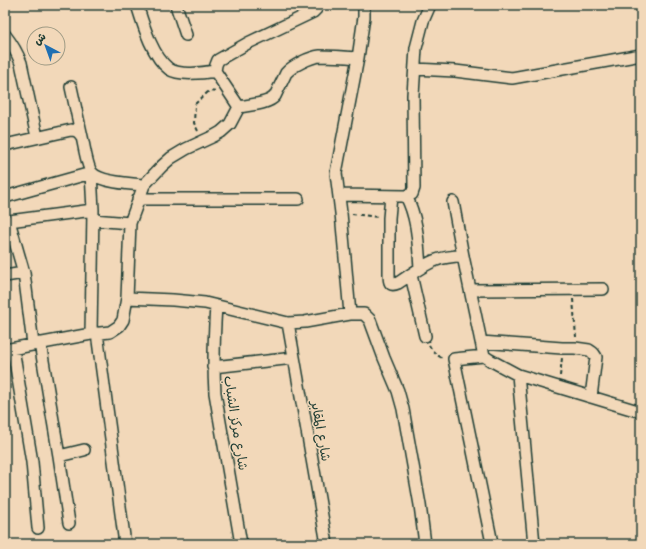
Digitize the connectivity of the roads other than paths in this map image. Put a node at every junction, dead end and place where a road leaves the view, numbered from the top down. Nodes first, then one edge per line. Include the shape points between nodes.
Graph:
1 (137, 5) edge
2 (176, 5) edge
3 (364, 5) edge
4 (430, 5) edge
5 (315, 8) edge
6 (5, 35) edge
7 (186, 35) dead end
8 (641, 55) edge
9 (358, 58) junction
10 (415, 69) junction
11 (215, 71) junction
12 (71, 88) dead end
13 (239, 107) junction
14 (37, 137) junction
15 (82, 137) junction
16 (5, 145) edge
17 (91, 173) junction
18 (144, 185) junction
19 (339, 195) junction
20 (391, 196) junction
21 (406, 196) junction
22 (5, 197) edge
23 (138, 199) junction
24 (298, 199) dead end
25 (453, 202) dead end
26 (93, 215) junction
27 (130, 223) junction
28 (8, 229) edge
29 (463, 256) junction
30 (416, 271) junction
31 (24, 273) junction
32 (5, 276) edge
33 (603, 289) dead end
34 (470, 290) junction
35 (127, 298) junction
36 (216, 306) junction
37 (350, 314) junction
38 (288, 323) junction
39 (94, 333) junction
40 (425, 336) road end
41 (481, 342) junction
42 (37, 343) junction
43 (9, 349) edge
44 (484, 356) junction
45 (294, 358) junction
46 (213, 367) junction
47 (518, 375) junction
48 (591, 397) junction
49 (641, 412) edge
50 (84, 450) dead end
51 (59, 456) junction
52 (69, 523) dead end
53 (38, 528) dead end
54 (492, 543) dead end
55 (125, 544) edge
56 (241, 544) edge
57 (327, 544) edge
58 (426, 544) edge
59 (534, 544) edge

1 - 11 street via 153,48 170,70 200,74
2 - 7 street
3 - 9 street
4 - 10 street via 416,48
5 - 11 street via 220,58
6 - 14 street via 21,63
8 - 10 street via 512,78
9 - 13 street via 318,56 302,62 286,73 273,99
9 - 19 street via 336,173
10 - 21 street via 414,188 412,194
11 - 13 street
12 - 15 street
13 - 18 street via 227,127 171,158
14 - 15 street via 76,130
14 - 16 street
15 - 17 street
17 - 18 street via 104,180
17 - 22 street
17 - 26 street
18 - 23 street
19 - 20 street
19 - 37 street
20 - 21 street
20 - 30 street via 390,282 396,284
21 - 30 street via 416,226
23 - 24 street
23 - 27 street
25 - 29 street
26 - 27 street
26 - 28 street via 9,221
26 - 39 street
27 - 35 street
28 - 31 street
29 - 30 street via 440,258
29 - 34 street
30 - 40 street
31 - 32 street
31 - 42 street
33 - 34 street
34 - 41 street
35 - 36 street via 194,302
35 - 39 street via 123,320 119,326 110,332
36 - 38 street
36 - 46 street, شارع مركز الشباب
37 - 38 street
37 - 58 street via 364,314 370,320 398,391
38 - 45 street, شارع المقابر
39 - 42 street
39 - 55 street
41 - 44 street
41 - 48 street via 589,350 596,357
42 - 43 street
42 - 51 street
43 - 53 street via 32,462
44 - 47 street
44 - 54 street via 454,358
45 - 46 street
45 - 57 street, شارع المقابر
46 - 56 street, شارع مركز الشباب
47 - 48 street
47 - 59 street
48 - 49 street
50 - 51 street
51 - 52 street

